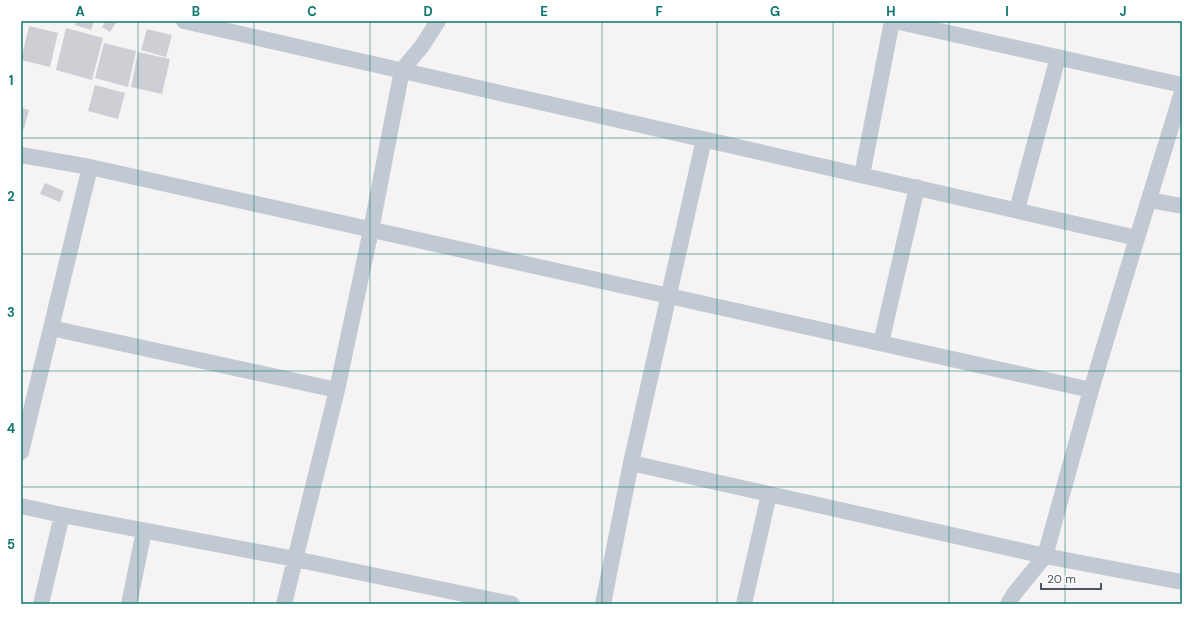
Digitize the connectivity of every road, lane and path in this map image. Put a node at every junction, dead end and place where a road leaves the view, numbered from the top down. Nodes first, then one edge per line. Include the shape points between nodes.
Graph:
1 (184, 21) edge
2 (438, 21) edge
3 (892, 21) edge
4 (895, 21) edge
5 (1058, 57) junction
6 (402, 70) junction
7 (1182, 86) edge
8 (1182, 92) edge
9 (704, 139) junction
10 (21, 155) edge
11 (90, 167) junction
12 (862, 175) junction
13 (917, 187) junction
14 (1149, 200) junction
15 (1182, 206) edge
16 (1017, 210) junction
17 (371, 230) junction
18 (1137, 238) junction
19 (669, 296) junction
20 (51, 328) junction
21 (881, 343) junction
22 (337, 390) junction
23 (1092, 390) junction
24 (21, 452) edge
25 (631, 462) junction
26 (769, 494) junction
27 (21, 506) edge
28 (62, 515) junction
29 (144, 531) junction
30 (1045, 556) junction
31 (295, 559) junction
32 (1182, 582) edge
33 (446, 598) edge
34 (41, 604) edge
35 (129, 604) edge
36 (284, 604) edge
37 (512, 604) edge
38 (603, 604) edge
39 (744, 604) edge
40 (1008, 604) edge

1 - 6 street
2 - 6 street
3 - 12 street
4 - 5 street
5 - 7 street
5 - 16 street
6 - 9 street
6 - 17 street
8 - 14 street
9 - 12 street
9 - 19 street
10 - 11 street
11 - 17 street
11 - 20 street
12 - 13 street
13 - 16 street
13 - 21 street
14 - 15 street
14 - 18 street
16 - 18 street
17 - 19 street
17 - 22 street
18 - 23 street
19 - 21 street
19 - 25 street
20 - 22 street
20 - 24 street
21 - 23 street
22 - 31 street
23 - 30 street
25 - 26 street
25 - 38 street
26 - 30 street
26 - 39 street
27 - 28 street
28 - 29 street
28 - 34 street
29 - 31 street
29 - 35 street
30 - 32 street
30 - 40 street
31 - 33 street
31 - 36 street
33 - 37 street

